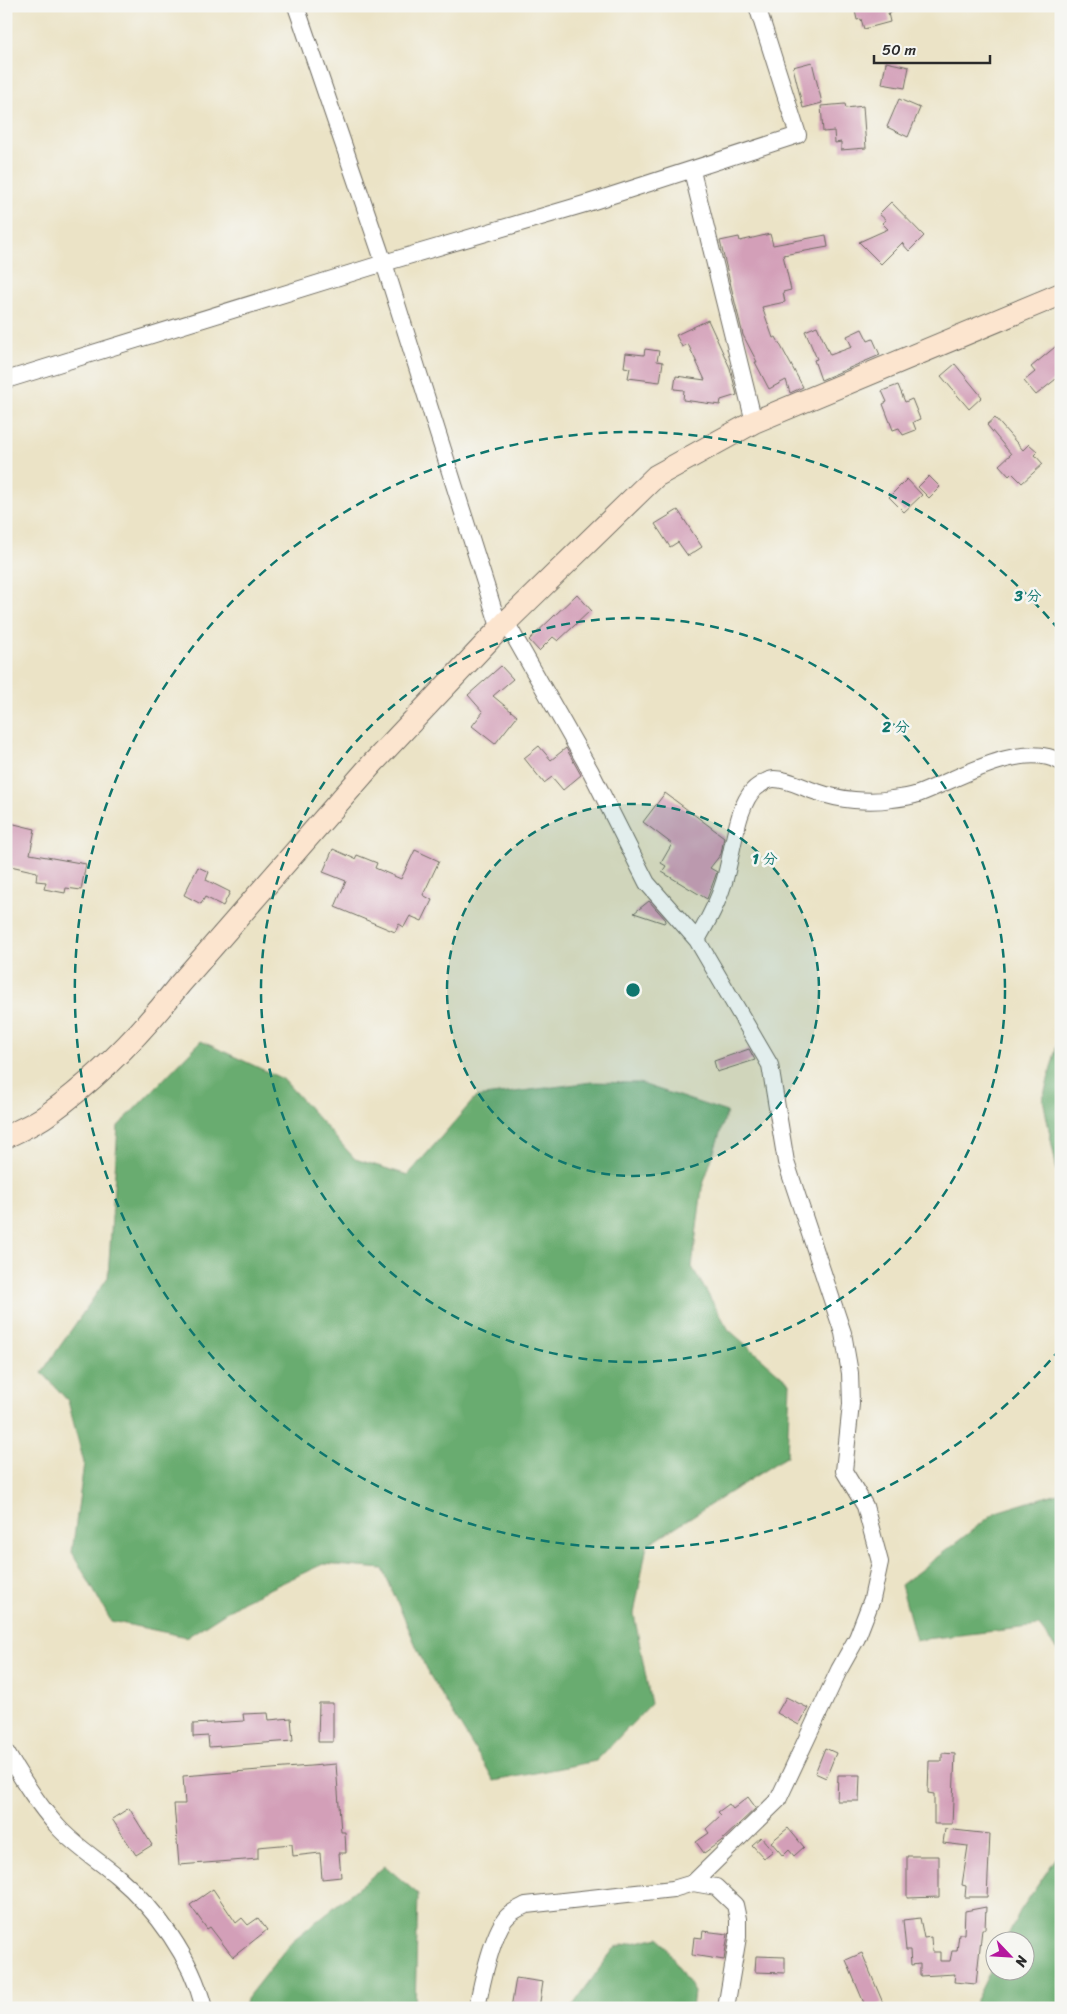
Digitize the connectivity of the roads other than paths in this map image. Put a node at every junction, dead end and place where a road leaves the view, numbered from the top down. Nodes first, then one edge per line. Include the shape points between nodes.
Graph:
1 (296, 6) edge
2 (757, 6) edge
3 (692, 171) junction
4 (384, 263) junction
5 (1061, 294) edge
6 (6, 380) edge
7 (754, 422) junction
8 (503, 626) junction
9 (1061, 762) edge
10 (697, 940) junction
11 (6, 1137) edge
12 (6, 1752) edge
13 (693, 1882) junction
14 (204, 2008) edge
15 (477, 2008) edge
16 (726, 2008) edge

1 - 4 street
2 - 3 street via 798,135
3 - 4 street
3 - 7 street
4 - 6 street
4 - 8 street
5 - 7 street
7 - 8 street via 656,476
8 - 10 street via 591,772 648,883
8 - 11 street via 372,764 116,1058 46,1116
9 - 10 street via 1032,754 1004,759 916,795 889,800 855,800 772,779 756,787 740,813 724,884 714,911
10 - 13 street via 770,1065 786,1162 844,1341 850,1373 851,1404 844,1471 865,1506 880,1562 872,1598 857,1638 778,1800
12 - 14 street via 29,1790 60,1829 151,1908 183,1956
13 - 15 street via 656,1892 526,1905 509,1914 502,1922 492,1948
13 - 16 street via 716,1888 735,1904 738,1937

